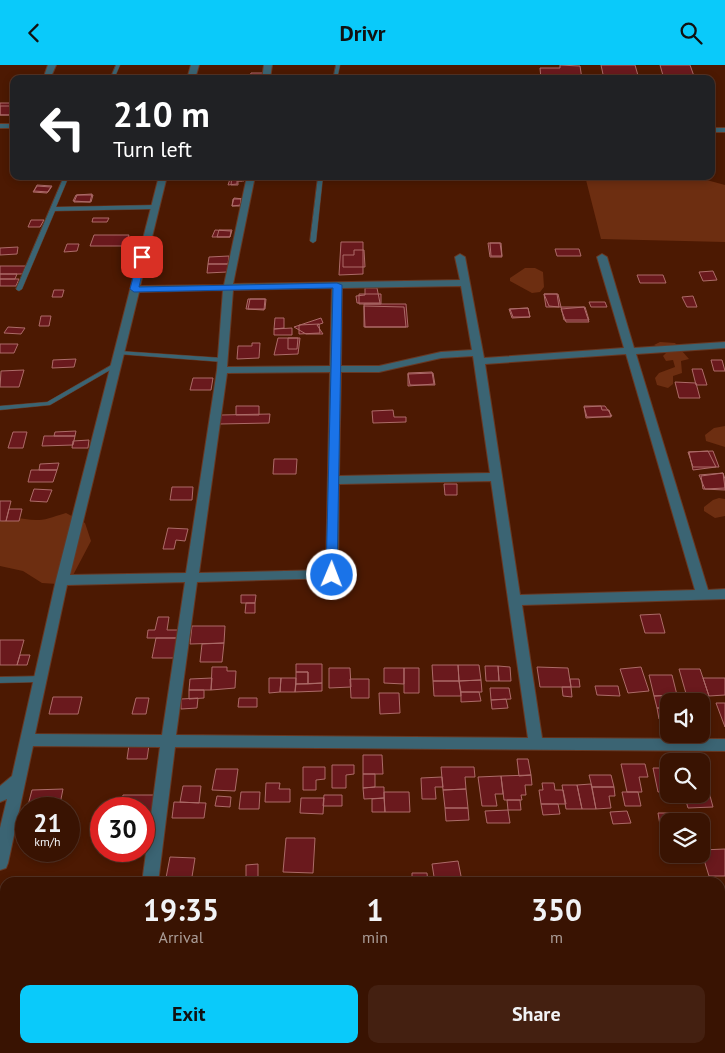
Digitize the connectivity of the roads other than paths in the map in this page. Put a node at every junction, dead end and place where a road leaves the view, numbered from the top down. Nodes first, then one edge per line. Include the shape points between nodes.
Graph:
1 (65, 180) edge
2 (162, 180) edge
3 (250, 180) edge
4 (320, 180) edge
5 (154, 207) junction
6 (53, 209) junction
7 (313, 241) dead end
8 (460, 257) dead end
9 (602, 257) dead end
10 (464, 283) junction
11 (337, 285) junction
12 (228, 287) junction
13 (19, 289) dead end
14 (134, 289) junction
15 (725, 345) edge
16 (630, 351) junction
17 (120, 353) junction
18 (478, 357) junction
19 (116, 365) junction
20 (222, 365) junction
21 (336, 369) junction
22 (0, 408) edge
23 (495, 477) junction
24 (333, 480) junction
25 (193, 578) junction
26 (62, 580) junction
27 (703, 594) junction
28 (725, 594) edge
29 (514, 600) junction
30 (39, 679) junction
31 (0, 680) edge
32 (28, 740) junction
33 (168, 741) junction
34 (536, 744) junction
35 (725, 745) edge
36 (19, 779) junction
37 (0, 795) edge
38 (0, 863) edge
39 (151, 877) edge

1 - 6 lane
2 - 5 street
3 - 12 street
4 - 7 lane
5 - 6 lane
5 - 14 street
6 - 13 lane
8 - 10 street
9 - 16 street
10 - 11 street
10 - 18 street
11 - 12 street
11 - 21 street
12 - 14 street
12 - 20 street
14 - 17 street
15 - 16 street
16 - 18 street
16 - 27 street
17 - 19 street
17 - 20 lane
18 - 21 street via 441,355 379,369
18 - 23 street
19 - 22 lane via 48,403
19 - 26 street
20 - 21 street
20 - 25 street
21 - 24 street
23 - 24 street
23 - 29 street
24 - 25 street via 332,575
25 - 26 street
25 - 33 street
26 - 30 street
27 - 28 street
27 - 29 street
29 - 34 street
30 - 31 lane
30 - 32 street
32 - 33 street
32 - 36 street
33 - 34 street
33 - 39 street
34 - 35 street
36 - 37 street
36 - 38 street

